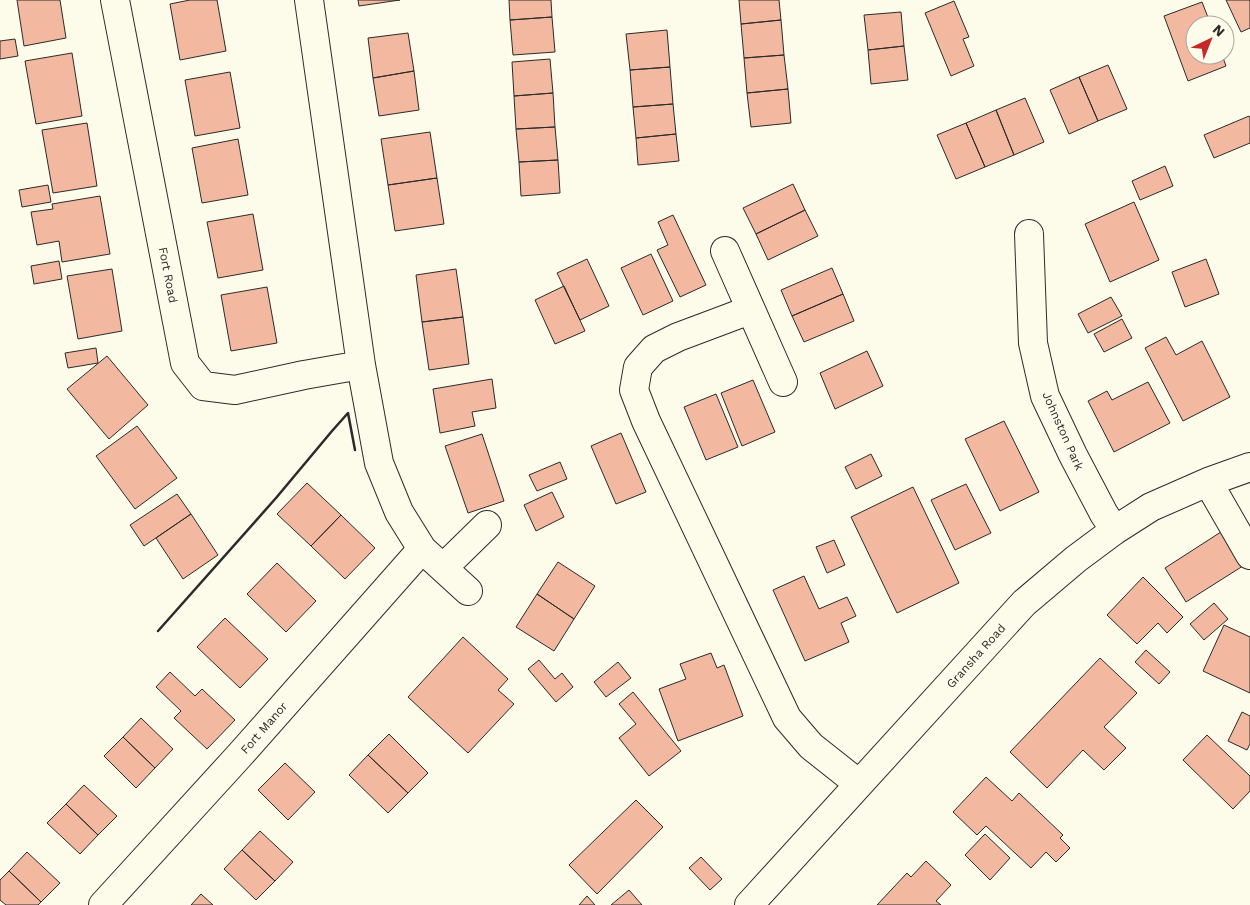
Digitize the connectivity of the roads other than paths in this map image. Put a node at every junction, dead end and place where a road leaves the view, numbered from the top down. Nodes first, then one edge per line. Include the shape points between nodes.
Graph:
1 (115, 0) edge
2 (309, 0) edge
3 (1029, 234) dead end
4 (725, 251) dead end
5 (750, 310) junction
6 (361, 365) junction
7 (783, 382) dead end
8 (1250, 467) edge
9 (1208, 482) junction
10 (487, 525) dead end
11 (1115, 530) junction
12 (422, 549) junction
13 (1250, 555) edge
14 (443, 568) junction
15 (468, 591) dead end
16 (859, 784) junction
17 (103, 905) edge
18 (749, 905) edge

1 - 6 street, Fort Road via 185,363 203,386 235,390
2 - 6 street
3 - 11 street, Johnston Park via 1033,342 1045,396 1073,456
4 - 5 street
5 - 7 street
5 - 16 street via 654,349 638,367 634,390 787,718 811,746
6 - 12 street via 379,463 399,512
8 - 9 street, Gransha Road
9 - 11 street, Gransha Road via 1151,507
9 - 13 street
10 - 14 street
11 - 16 street, Gransha Road via 1024,604
12 - 14 street
12 - 17 street, Fort Manor
14 - 15 street
16 - 18 street, Gransha Road

